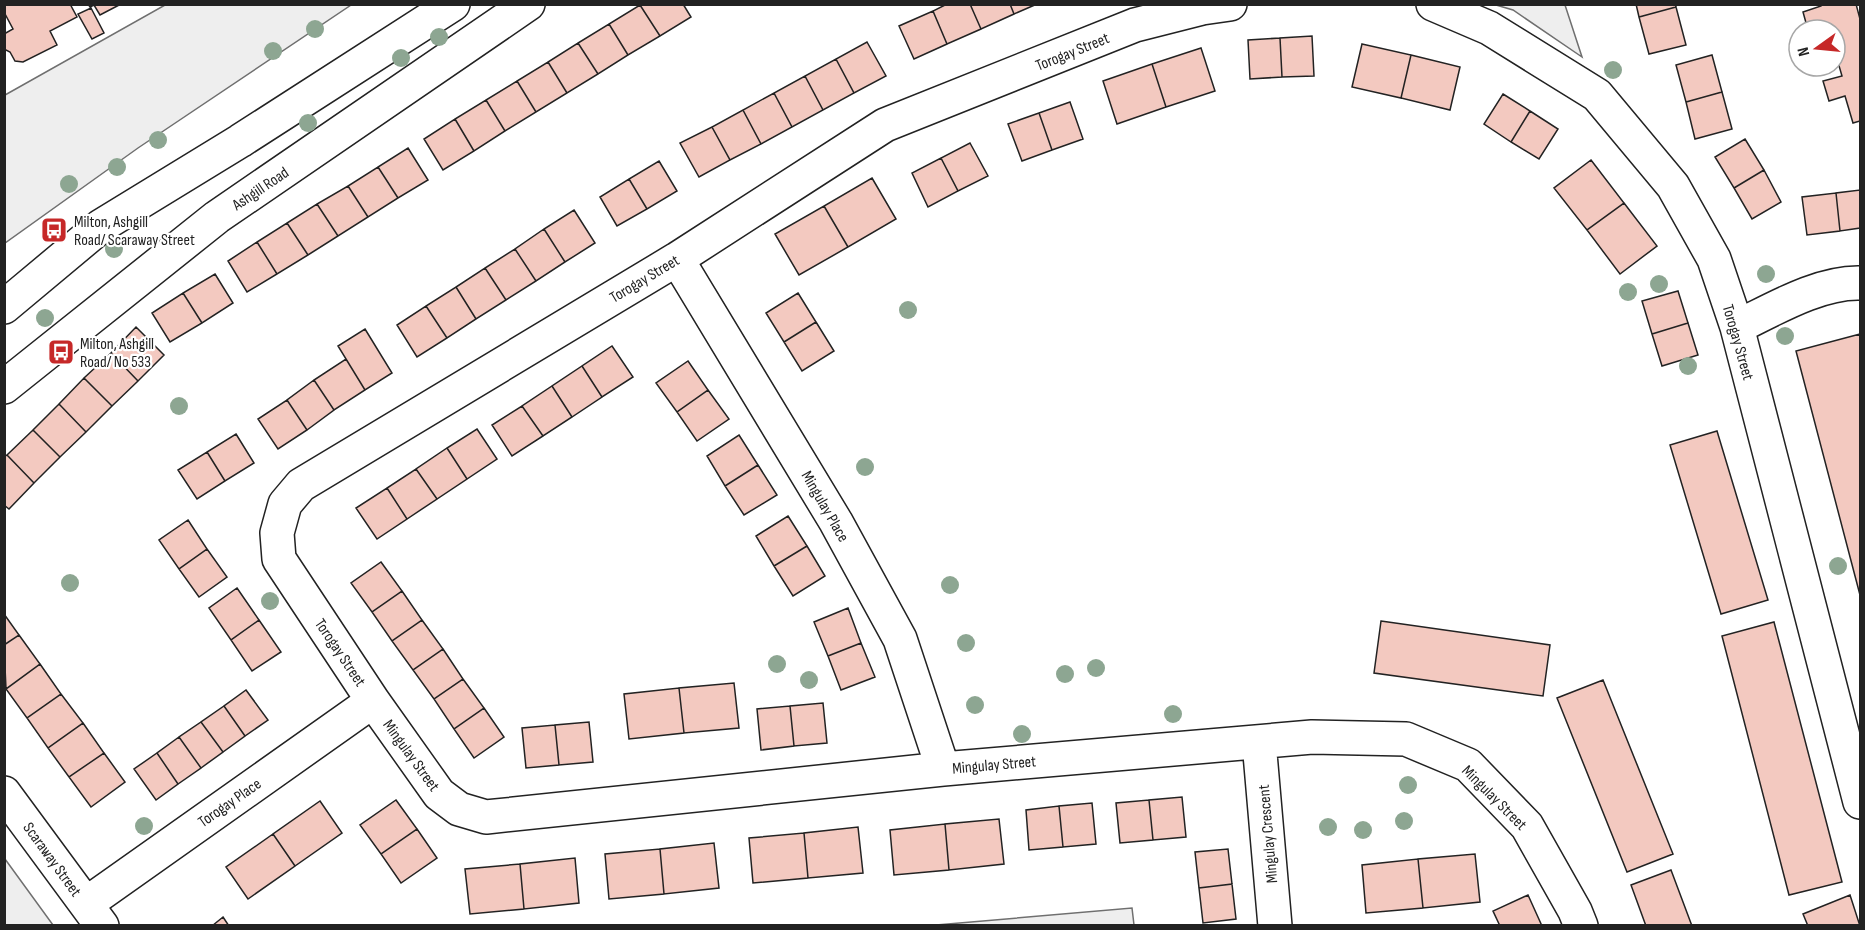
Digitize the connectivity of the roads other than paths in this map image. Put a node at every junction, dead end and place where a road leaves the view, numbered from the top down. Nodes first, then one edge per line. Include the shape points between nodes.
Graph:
1 (453, 4) edge
2 (528, 4) edge
3 (1230, 4) edge
4 (1433, 4) edge
5 (1131, 15) edge
6 (677, 259) junction
7 (1860, 283) edge
8 (4, 307) edge
9 (1737, 327) junction
10 (4, 387) edge
11 (373, 700) junction
12 (1259, 742) junction
13 (943, 769) junction
14 (4, 793) edge
15 (1860, 802) edge
16 (94, 915) edge
17 (1275, 926) edge
18 (1581, 926) edge

1 - 8 street via 101,226
2 - 10 street, Ashgill Road via 217,217
3 - 5 street, Torogay Street
4 - 9 street, Torogay Street via 1489,28 1597,95 1673,186 1714,259
5 - 6 street, Torogay Street via 885,125
6 - 11 street, Torogay Street via 317,474 285,504 277,533 279,559
6 - 13 street, Mingulay Place via 836,522 900,639
7 - 9 street via 1843,283 1790,301
9 - 15 street, Torogay Street
11 - 13 street, Mingulay Street via 439,794 459,809 486,817
11 - 16 street, Torogay Place
12 - 13 street, Mingulay Street
12 - 17 street, Mingulay Crescent
12 - 18 street, Mingulay Street via 1312,737 1406,739 1468,765 1527,826
14 - 16 street, Scaraway Street

